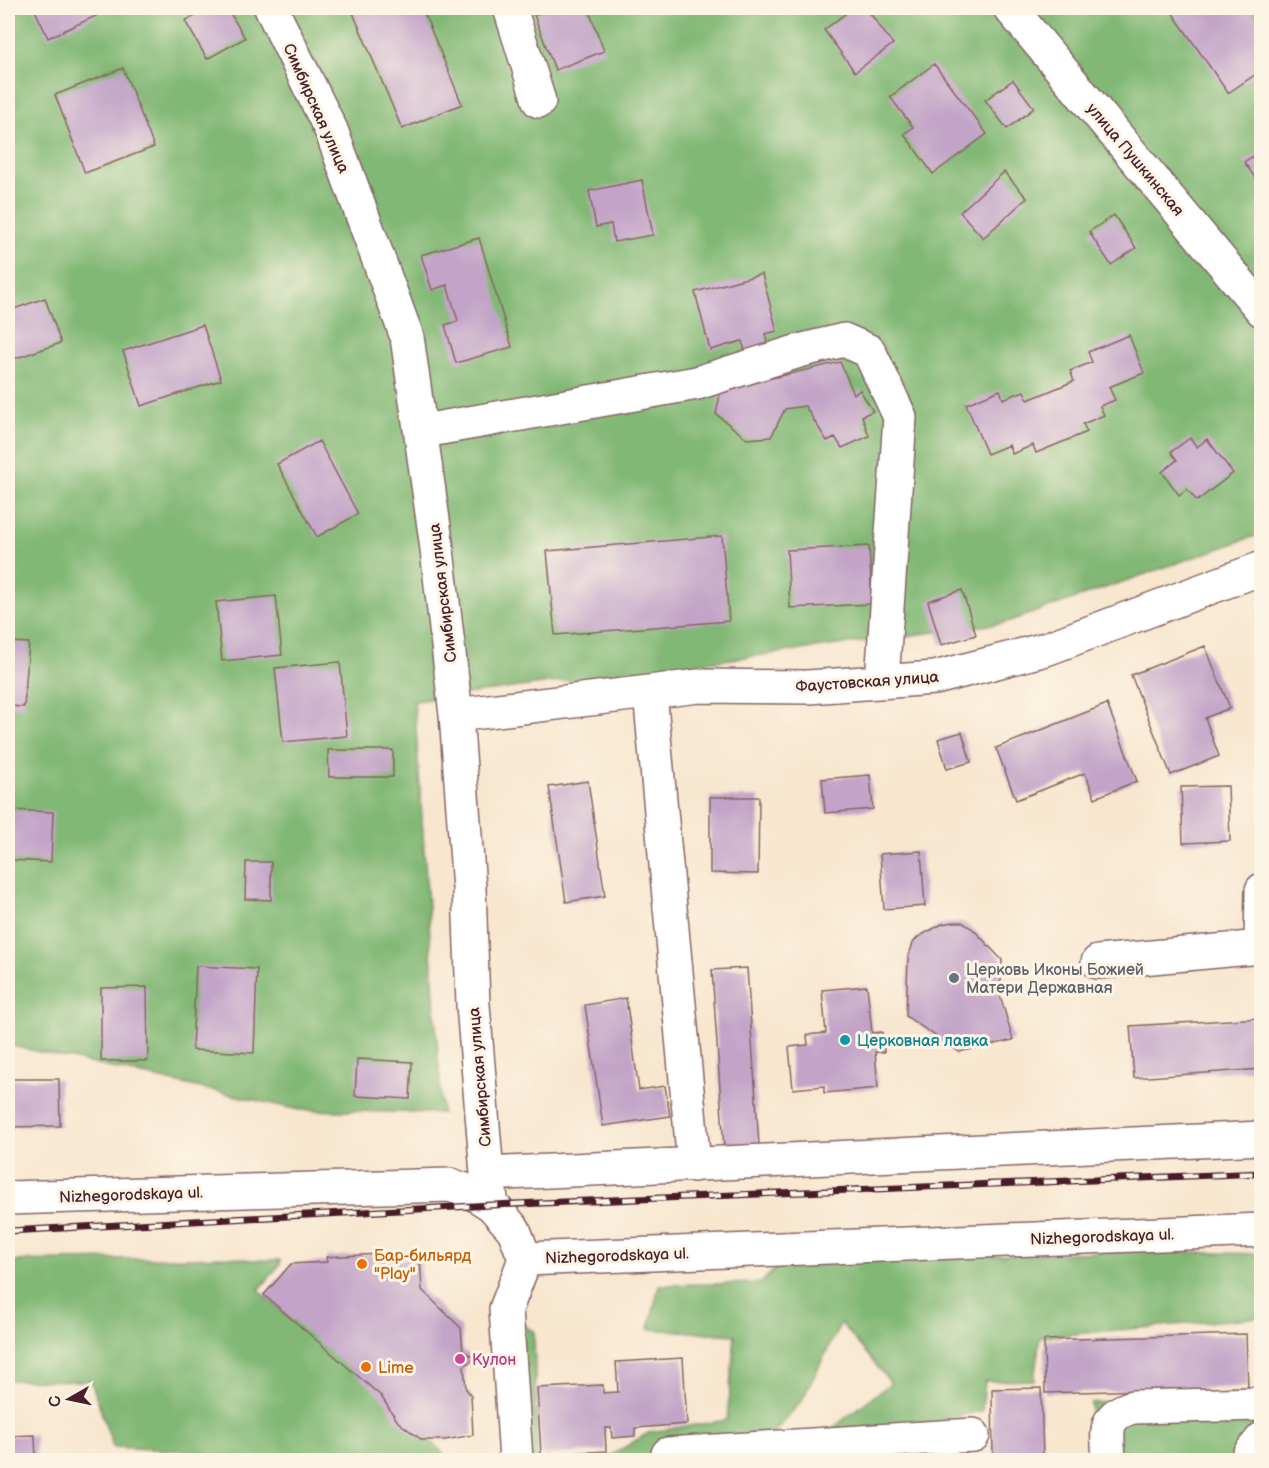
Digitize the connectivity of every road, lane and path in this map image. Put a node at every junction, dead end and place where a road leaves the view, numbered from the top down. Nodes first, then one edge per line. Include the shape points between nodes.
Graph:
1 (271, 8) edge
2 (510, 8) edge
3 (1010, 8) edge
4 (539, 101) dead end
5 (1262, 310) edge
6 (435, 429) dead end
7 (1262, 568) edge
8 (882, 681) junction
9 (650, 693) junction
10 (456, 715) junction
11 (1262, 890) edge
12 (1098, 962) dead end
13 (1262, 1138) edge
14 (693, 1165) junction
15 (489, 1190) junction
16 (8, 1198) edge
17 (1262, 1230) edge
18 (525, 1259) junction
19 (1262, 1404) edge
20 (973, 1435) dead end
21 (516, 1461) edge
22 (668, 1461) edge
23 (1109, 1461) edge
24 (1188, 1461) edge
25 (1203, 1461) edge

1 - 10 street, Симбирская улица via 331,130 407,337
2 - 4 street
3 - 5 street, улица Пушкинская
6 - 8 street via 697,383 843,340 869,351 900,417
7 - 8 street, Фаустовская улица via 1046,649 935,678
8 - 9 street, Фаустовская улица via 808,687 699,686
9 - 10 street, Фаустовская улица
9 - 14 street
10 - 15 street, Симбирская улица via 470,888 473,1005
11 - 12 street via 1261,947
13 - 14 street
14 - 15 street
15 - 16 street, Nizhegorodskaya ul. via 471,1192 450,1185
15 - 18 street, Nizhegorodskaya ul. via 514,1230
17 - 18 street, Nizhegorodskaya ul.
18 - 21 street via 506,1309
19 - 23 street via 1133,1407 1120,1411 1108,1428
20 - 22 street via 668,1454
24 - 25 path

